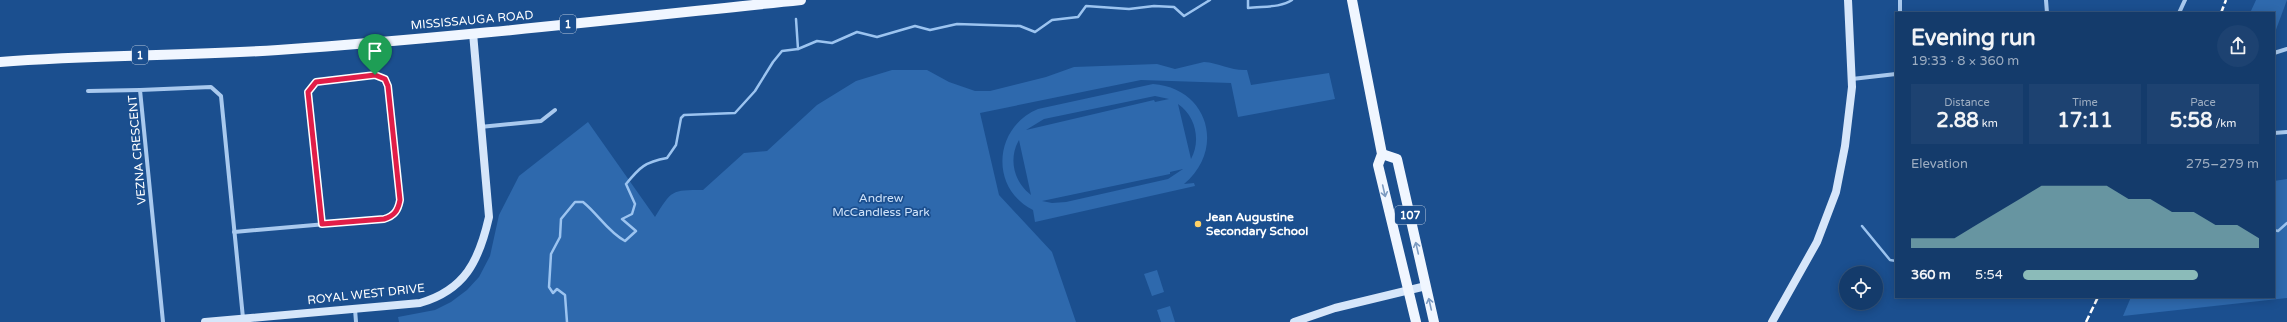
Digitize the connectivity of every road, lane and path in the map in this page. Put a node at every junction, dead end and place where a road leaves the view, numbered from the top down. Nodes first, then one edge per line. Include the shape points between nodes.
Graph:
1 (801, 0) edge
2 (1346, 0) edge
3 (1848, 0) edge
4 (1900, 0) edge
5 (2046, 0) edge
6 (2185, 0) edge
7 (1354, 3) edge
8 (1900, 12) edge
9 (2047, 12) edge
10 (2179, 12) edge
11 (473, 33) junction
12 (2287, 50) edge
13 (2275, 53) edge
14 (0, 62) edge
15 (1895, 74) edge
16 (1852, 79) junction
17 (140, 90) junction
18 (88, 91) dead end
19 (555, 110) dead end
20 (480, 127) junction
21 (2287, 132) edge
22 (2275, 133) edge
23 (1382, 154) junction
24 (322, 224) junction
25 (234, 232) junction
26 (1426, 286) junction
27 (1408, 290) junction
28 (355, 309) junction
29 (243, 318) junction
30 (163, 322) edge
31 (205, 322) edge
32 (356, 322) edge
33 (1294, 322) edge
34 (1416, 322) edge
35 (1434, 322) edge
36 (1772, 322) edge

1 - 11 main road, MISSISSAUGA ROAD / 1
2 - 7 main road
3 - 16 street
4 - 8 street
5 - 9 street
6 - 10 street
7 - 23 main road, 107
11 - 14 main road, MISSISSAUGA ROAD / 1 via 277,50
11 - 20 street, ROYAL WEST DRIVE
12 - 13 street
15 - 16 street
16 - 36 street via 1845,146 1836,192 1817,242
17 - 18 street
17 - 25 street, VEZNA CRESCENT via 211,87 221,96
17 - 30 street, VEZNA CRESCENT
19 - 20 street via 541,121
20 - 28 street, ROYAL WEST DRIVE via 489,218 483,242 471,268 454,287 432,300
21 - 22 street
26 -> 23 main road, 107 via 1397,159
23 -> 27 main road, 107 via 1378,165
24 - 24 street via 384,219 390,217 398,208 400,200 388,86 382,77 375,75 316,82 311,86 308,98
24 - 25 street
25 - 29 street, VEZNA CRESCENT
26 - 27 street
35 -> 26 main road, 107
27 - 33 street via 1328,310
27 - 34 main road, 107
28 - 29 street, ROYAL WEST DRIVE
28 - 32 street
29 - 31 street, ROYAL WEST DRIVE

